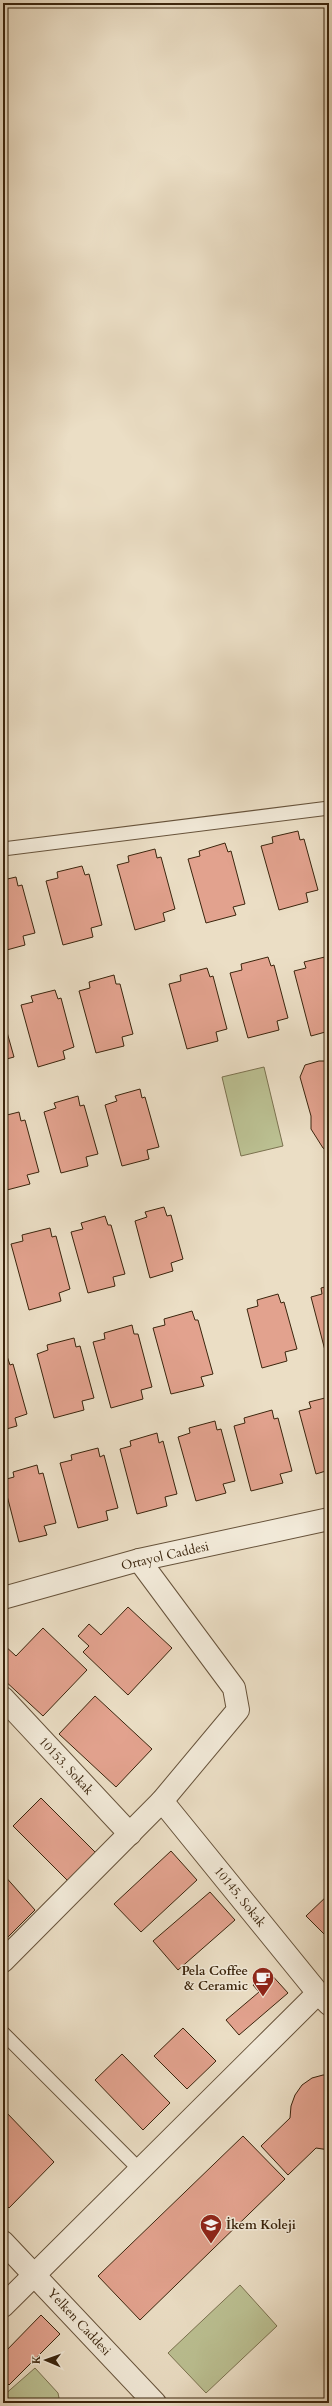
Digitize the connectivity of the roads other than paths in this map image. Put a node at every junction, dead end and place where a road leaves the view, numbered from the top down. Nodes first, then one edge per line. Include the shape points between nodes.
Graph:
1 (329, 808) edge
2 (3, 849) edge
3 (329, 1519) edge
4 (139, 1560) junction
5 (3, 1598) edge
6 (3, 1698) edge
7 (162, 1801) junction
8 (130, 1834) junction
9 (3, 1961) edge
10 (324, 1998) edge
11 (3, 2033) edge
12 (140, 2170) junction
13 (3, 2242) edge
14 (34, 2275) junction
15 (3, 2306) edge
16 (155, 2403) edge

1 - 2 lane
3 - 4 street, Ortayol Caddesi
4 - 5 street, Ortayol Caddesi
4 - 7 street via 234,1688 238,1710
6 - 8 street, 10153. Sokak
7 - 8 street
7 - 10 street, 10145. Sokak
8 - 9 street
10 - 12 street
11 - 12 lane
12 - 14 street
13 - 14 street, Yelken Caddesi
14 - 15 street
14 - 16 street, Yelken Caddesi

